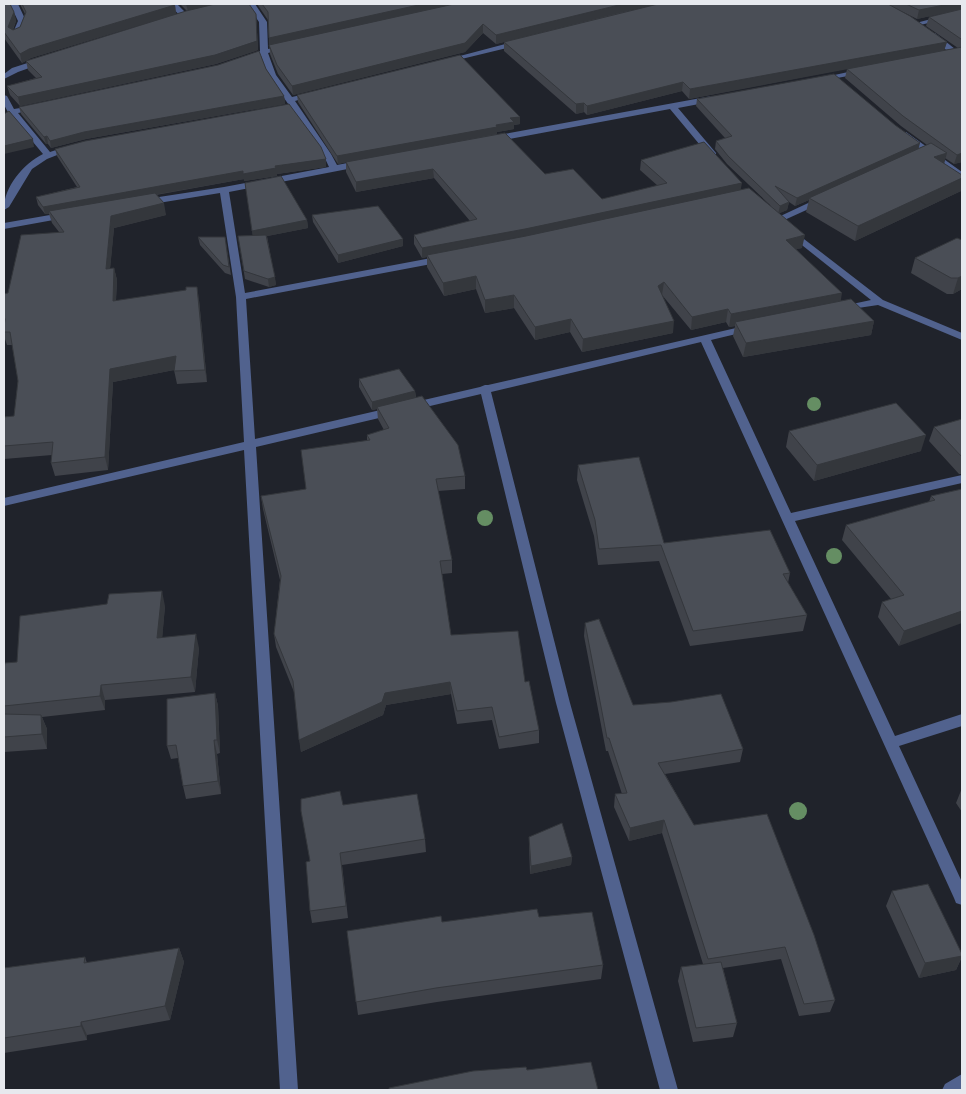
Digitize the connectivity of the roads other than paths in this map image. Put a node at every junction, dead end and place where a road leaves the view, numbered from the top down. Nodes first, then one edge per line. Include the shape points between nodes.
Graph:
1 (14, 4) edge
2 (173, 4) edge
3 (251, 4) edge
4 (962, 13) edge
5 (195, 14) edge
6 (16, 35) edge
7 (527, 40) edge
8 (292, 45) edge
9 (264, 52) junction
10 (955, 53) edge
11 (54, 56) edge
12 (239, 62) edge
13 (440, 62) edge
14 (872, 69) edge
15 (4, 77) edge
16 (806, 82) edge
17 (318, 93) edge
18 (720, 97) edge
19 (4, 98) edge
20 (47, 104) edge
21 (289, 104) junction
22 (673, 106) junction
23 (12, 112) junction
24 (897, 129) edge
25 (485, 141) edge
26 (78, 146) edge
27 (47, 154) junction
28 (717, 160) edge
29 (372, 162) edge
30 (334, 168) junction
31 (962, 176) edge
32 (224, 190) junction
33 (831, 196) edge
34 (140, 203) edge
35 (4, 207) edge
36 (75, 214) edge
37 (4, 226) edge
38 (456, 257) edge
39 (241, 298) junction
40 (879, 302) junction
41 (830, 311) edge
42 (762, 325) edge
43 (704, 337) junction
44 (962, 337) edge
45 (485, 388) junction
46 (250, 443) junction
47 (962, 479) edge
48 (4, 502) edge
49 (788, 518) junction
50 (962, 720) edge
51 (891, 743) junction
52 (962, 898) edge
53 (962, 1084) edge
54 (289, 1090) edge
55 (668, 1090) edge
56 (950, 1090) edge

1 - 6 street via 22,21
2 - 5 street via 182,17
3 - 9 street via 263,22
4 - 10 street via 914,22
7 - 13 street
8 - 9 street
9 - 12 street
9 - 21 street via 272,75
11 - 15 street
14 - 16 street via 838,79
17 - 21 street
18 - 22 street
19 - 23 street
20 - 23 street
21 - 30 street
22 - 25 street
22 - 28 street
23 - 27 street
24 - 31 street via 924,154
26 - 27 street
27 - 35 street via 25,169
29 - 30 street
30 - 32 street
32 - 34 street
32 - 39 street
33 - 40 street via 774,217
36 - 37 street
38 - 39 street
39 - 46 street
40 - 41 street
40 - 44 street
42 - 43 street
43 - 45 street
43 - 49 street
45 - 46 street
45 - 55 street via 563,703
46 - 48 street
46 - 54 street
47 - 49 street
49 - 51 street
50 - 51 street
51 - 52 street
53 - 56 street

